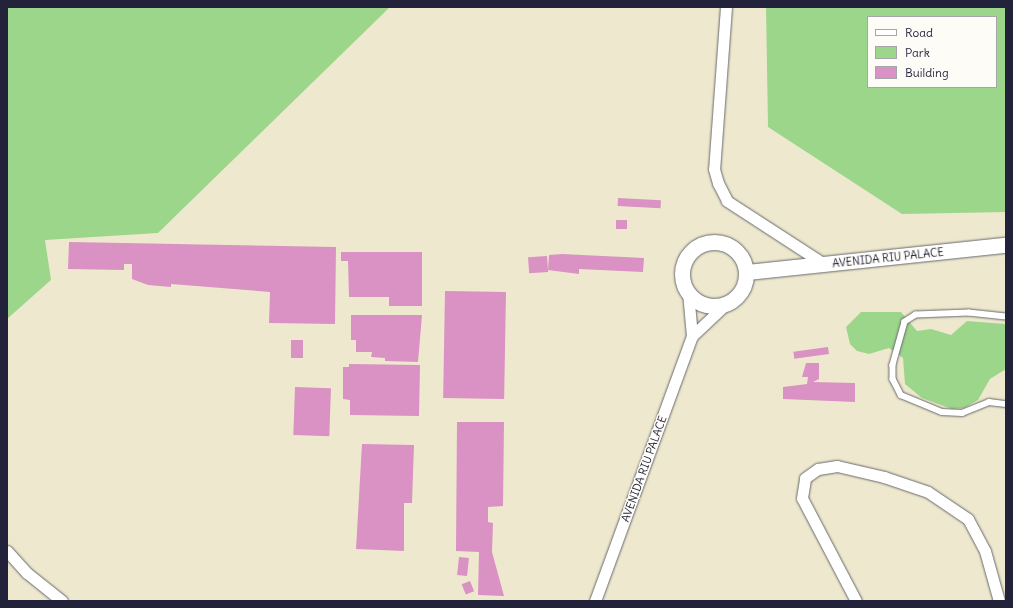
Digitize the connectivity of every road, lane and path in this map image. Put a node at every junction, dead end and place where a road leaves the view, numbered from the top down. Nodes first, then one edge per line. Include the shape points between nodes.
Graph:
1 (726, 7) edge
2 (1006, 245) edge
3 (824, 264) junction
4 (747, 272) junction
5 (688, 292) junction
6 (726, 304) junction
7 (1006, 317) edge
8 (692, 336) junction
9 (1006, 404) edge
10 (7, 551) edge
11 (62, 601) edge
12 (595, 601) edge
13 (856, 601) edge
14 (999, 601) edge

1 - 3 street via 714,169 718,183 727,201
2 - 3 street, AVENIDA RIU PALACE
3 - 4 street, AVENIDA RIU PALACE
4 - 5 street via 738,252 730,246 704,244 691,252 685,262 684,283
4 - 6 street via 741,292
5 - 6 street via 706,305
5 - 8 street, AVENIDA RIU PALACE
6 - 8 street, AVENIDA RIU PALACE
7 - 9 lane via 969,313 916,315 905,322 892,365 892,379 901,394 942,412 962,413 989,402
8 - 12 street, AVENIDA RIU PALACE
10 - 11 street via 27,573
13 - 14 street via 802,498 805,478 818,469 837,466 884,477 928,492 968,519 985,551

